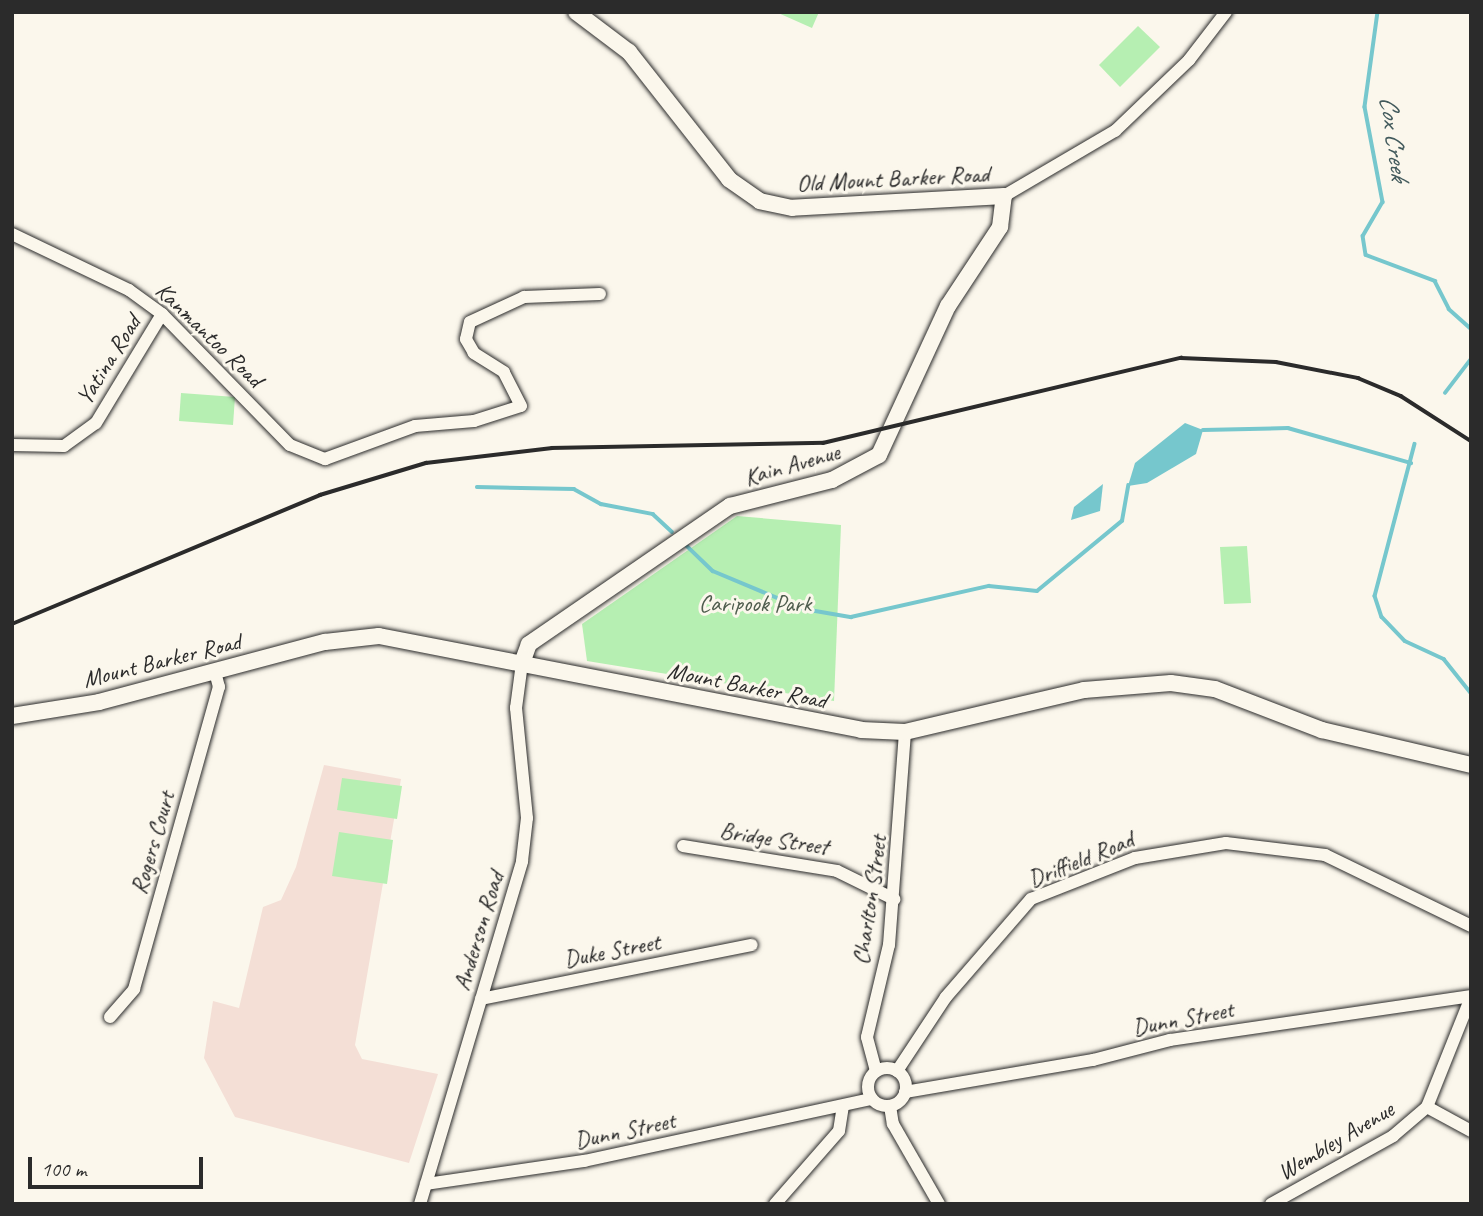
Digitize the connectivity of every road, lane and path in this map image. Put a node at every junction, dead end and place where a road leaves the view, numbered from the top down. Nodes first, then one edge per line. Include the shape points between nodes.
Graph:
1 (576, 12) edge
2 (1226, 12) edge
3 (1004, 196) junction
4 (12, 234) edge
5 (600, 295) dead end
6 (162, 314) junction
7 (12, 445) edge
8 (522, 663) junction
9 (215, 672) junction
10 (12, 716) edge
11 (905, 732) junction
12 (1471, 765) edge
13 (683, 846) dead end
14 (894, 899) junction
15 (1471, 926) edge
16 (752, 944) dead end
17 (1471, 996) edge
18 (481, 999) junction
19 (110, 1017) dead end
20 (897, 1071) junction
21 (876, 1072) junction
22 (905, 1092) junction
23 (871, 1099) junction
24 (890, 1106) junction
25 (843, 1107) junction
26 (1427, 1107) junction
27 (1471, 1131) edge
28 (426, 1184) junction
29 (420, 1204) edge
30 (775, 1204) edge
31 (939, 1204) edge
32 (1271, 1204) edge

1 - 3 main road, Old Mount Barker Road via 629,52 729,179 760,201 792,208
2 - 3 street, Old Mount Barker Road via 1189,60 1115,131
3 - 8 main road, Kain Avenue via 1000,226 948,306 879,455 832,480 730,506 530,644
4 - 6 street, Kanmantoo Road via 97,272
5 - 6 street, Kanmantoo Road via 524,297 470,322 466,339 474,353 504,372 521,406 474,421 415,426 325,459 290,445
6 - 7 street, Yatina Road via 96,423 64,446
8 - 9 main road, Mount Barker Road via 379,636 325,642
8 - 11 main road, Mount Barker Road via 710,704
8 - 18 street, Anderson Road via 516,708 527,818 522,860
9 - 10 main road, Mount Barker Road
9 - 19 street, Rogers Court via 219,687 134,989
11 - 12 main road, Mount Barker Road via 1084,690 1171,683 1215,689 1322,730
11 - 14 street, Charlton Street
13 - 14 street, Bridge Street via 837,871
14 - 21 street, Charlton Street via 867,1037
15 - 20 street, Driffield Road via 1325,855 1226,843 1135,858 1031,899 946,998
16 - 18 street, Duke Street
17 - 22 street, Dunn Street via 1196,1036
17 - 26 street, Wembley Avenue
18 - 28 street, Anderson Road
20 - 21 street
20 - 22 street
21 - 23 street via 867,1084
22 - 24 street
23 - 24 street
23 - 25 street, Dunn Street
24 - 31 street via 893,1124
25 - 28 street, Dunn Street via 558,1166
25 - 30 street via 839,1131
26 - 27 street
26 - 32 street, Wembley Avenue via 1393,1136
28 - 29 street, Anderson Road

